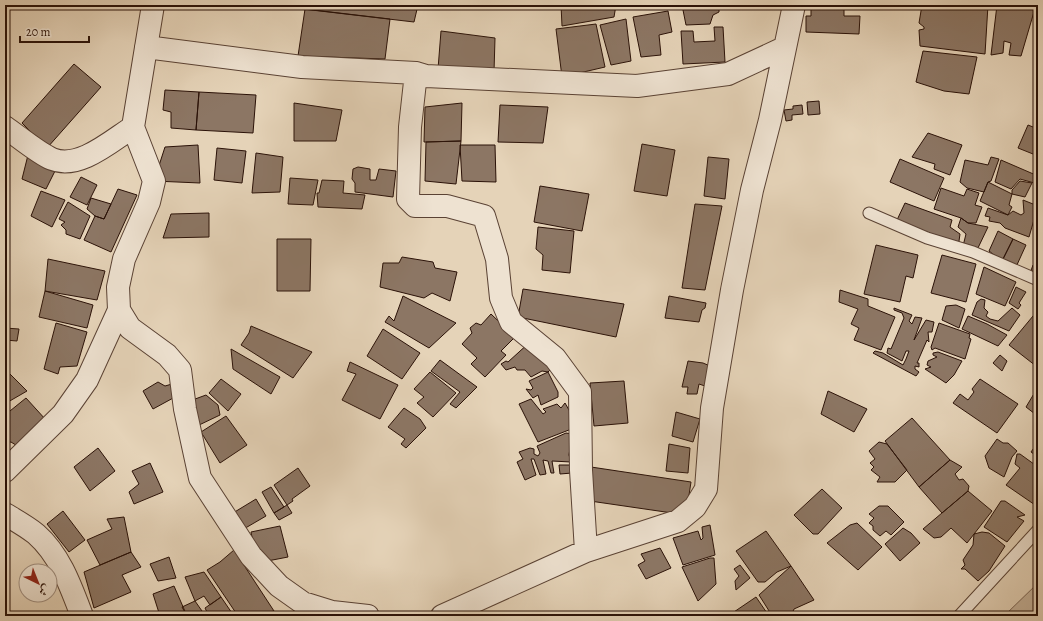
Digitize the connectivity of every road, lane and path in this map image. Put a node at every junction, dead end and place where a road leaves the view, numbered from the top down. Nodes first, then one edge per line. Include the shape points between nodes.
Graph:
1 (153, 5) edge
2 (794, 5) edge
3 (146, 47) junction
4 (784, 48) junction
5 (416, 73) junction
6 (5, 127) edge
7 (133, 127) junction
8 (869, 213) dead end
9 (1038, 280) edge
10 (119, 310) junction
11 (5, 471) edge
12 (5, 514) edge
13 (1038, 530) edge
14 (586, 551) junction
15 (332, 612) junction
16 (82, 616) edge
17 (300, 616) edge
18 (368, 616) edge
19 (442, 616) edge
20 (959, 616) edge

1 - 3 street
2 - 4 street
3 - 5 street via 302,66
3 - 7 street
4 - 5 street via 728,74 637,86 426,76
4 - 14 street via 732,290 712,408 706,489 695,507 678,521
5 - 14 street via 410,127 408,199 415,206 448,206 484,216 497,259 501,298 511,322 555,358 580,392
6 - 7 street via 52,159 67,161 86,158
7 - 10 street via 154,181 149,202 124,259 118,287
8 - 9 lane via 927,238 973,252
10 - 11 street via 87,380 67,409
10 - 15 street via 130,328 168,355 180,370 185,409 200,478 251,556 279,586 303,603
12 - 16 street via 36,535 56,557
13 - 20 lane
14 - 19 street
15 - 17 street
15 - 18 street

